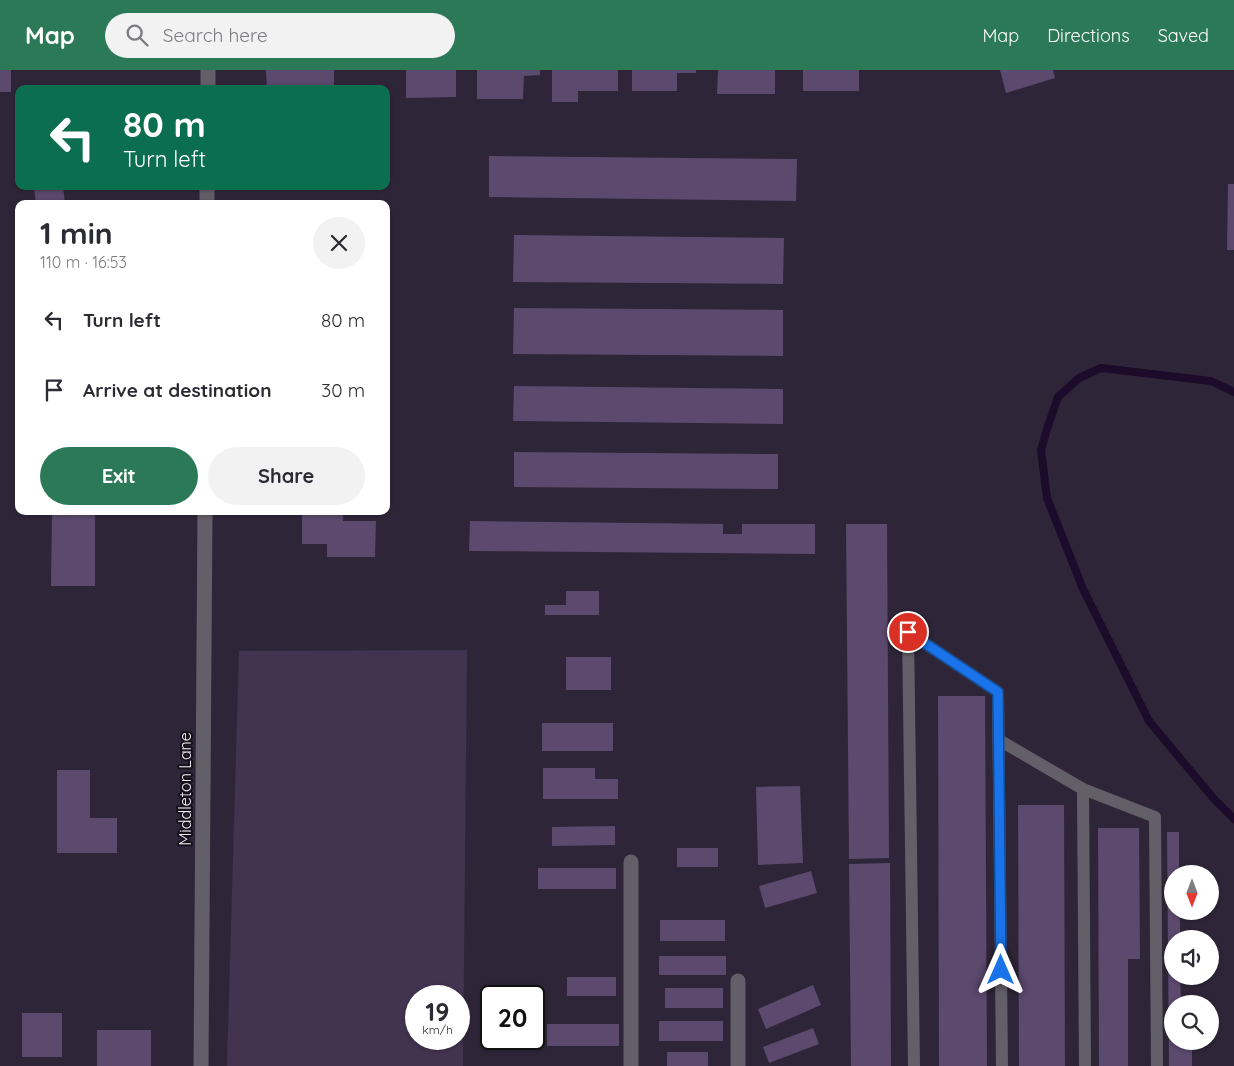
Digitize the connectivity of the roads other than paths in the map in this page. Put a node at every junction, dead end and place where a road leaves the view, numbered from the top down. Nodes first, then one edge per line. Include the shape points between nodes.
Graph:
1 (208, 70) edge
2 (208, 85) edge
3 (205, 515) edge
4 (999, 740) junction
5 (1083, 789) junction
6 (631, 862) dead end
7 (738, 981) dead end
8 (201, 1066) edge
9 (631, 1066) edge
10 (738, 1066) edge
11 (914, 1066) edge
12 (1002, 1066) edge
13 (1085, 1066) edge
14 (1157, 1066) edge

1 - 2 street
3 - 8 street, Middleton Lane
4 - 5 lane
4 - 11 lane via 998,692 908,632
4 - 12 lane
5 - 13 lane
5 - 14 lane via 1155,817
6 - 9 street
7 - 10 street

